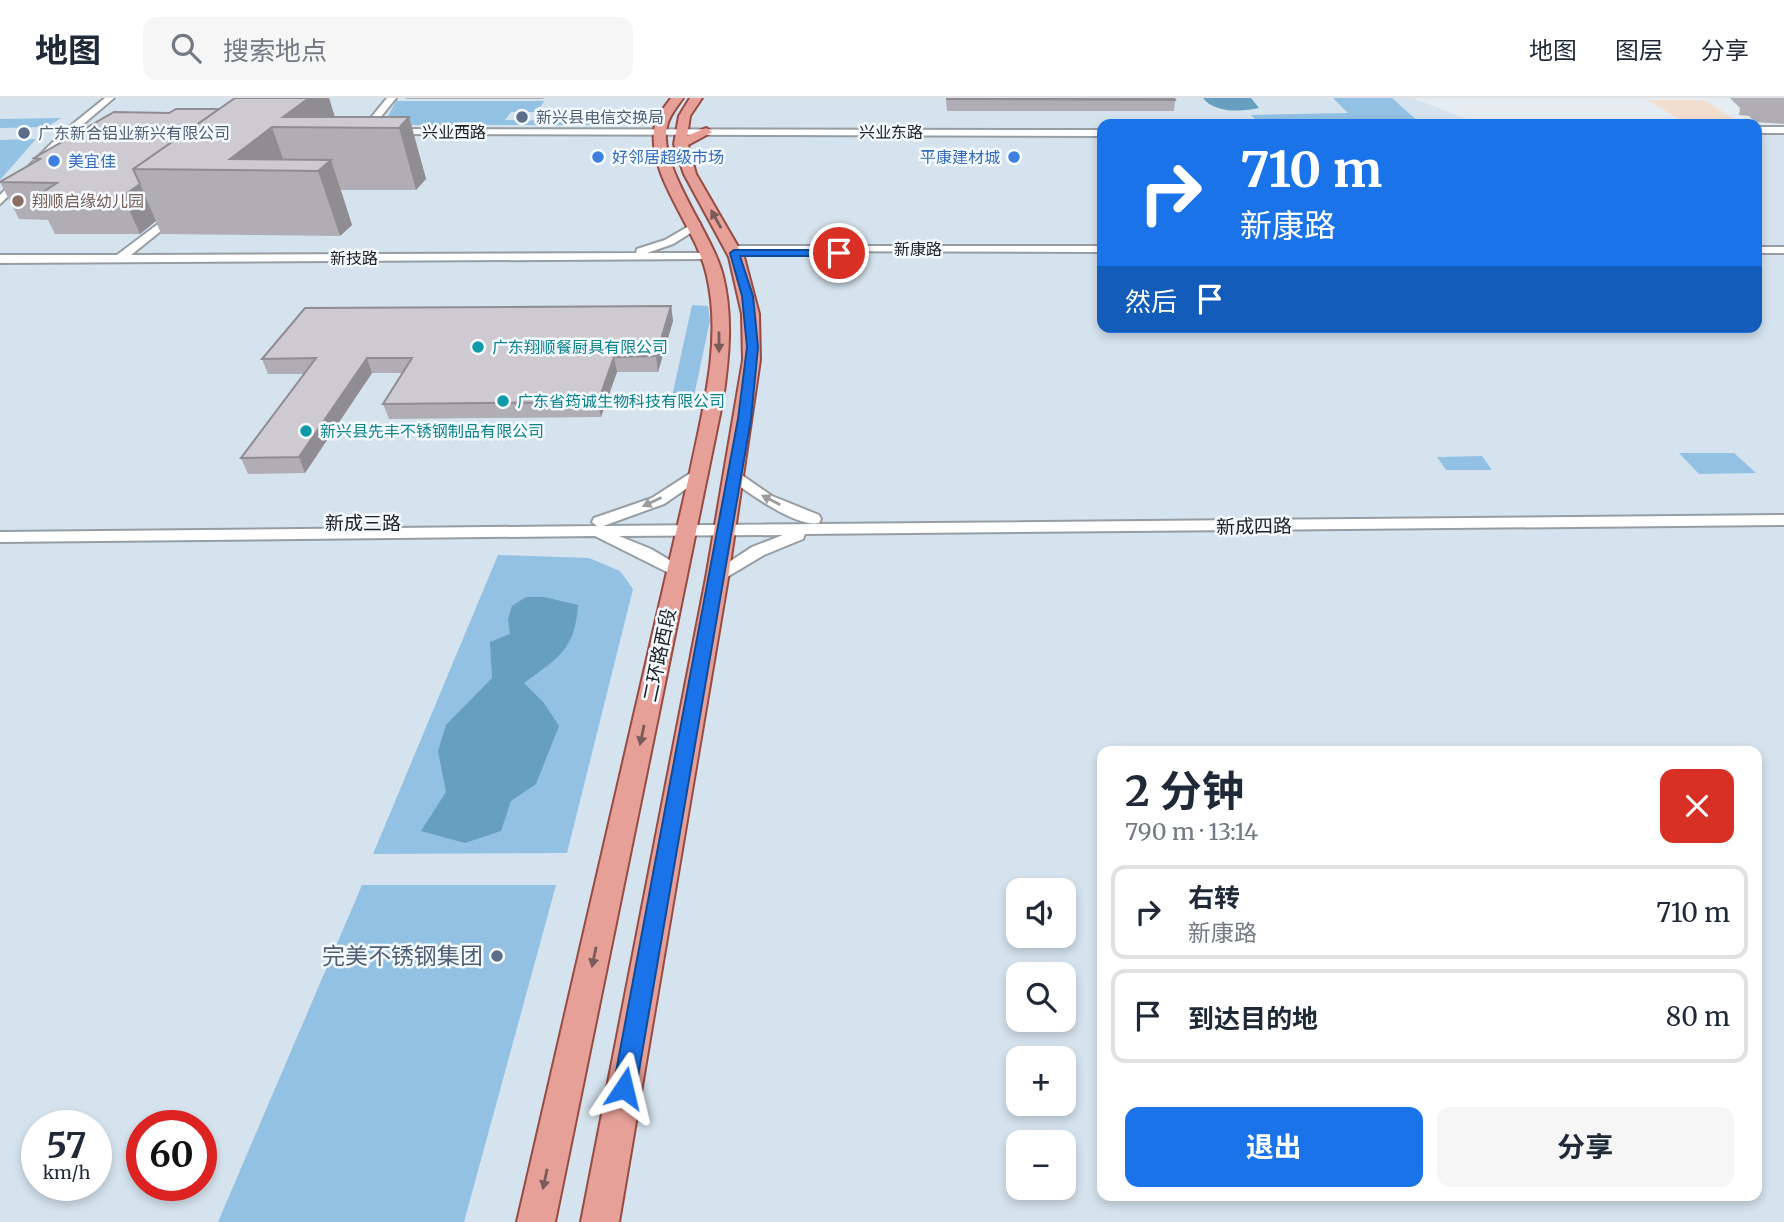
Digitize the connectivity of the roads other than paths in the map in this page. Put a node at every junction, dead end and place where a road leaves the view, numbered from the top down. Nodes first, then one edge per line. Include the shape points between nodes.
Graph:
1 (104, 98) edge
2 (110, 98) edge
3 (392, 98) edge
4 (677, 98) edge
5 (696, 98) edge
6 (352, 130) edge
7 (365, 130) junction
8 (660, 130) junction
9 (112, 131) edge
10 (1097, 131) edge
11 (1097, 131) edge
12 (706, 132) joint
13 (1762, 132) edge
14 (1784, 132) edge
15 (66, 133) junction
16 (680, 135) junction
17 (0, 193) edge
18 (0, 201) edge
19 (184, 207) edge
20 (696, 225) junction
21 (1762, 250) edge
22 (1784, 250) edge
23 (641, 251) junction
24 (734, 251) junction
25 (1097, 251) edge
26 (1, 254) edge
27 (708, 254) junction
28 (123, 256) junction
29 (660, 256) junction
30 (715, 274) junction
31 (700, 472) junction
32 (733, 474) junction
33 (1784, 509) edge
34 (1784, 520) edge
35 (0, 524) edge
36 (814, 525) junction
37 (595, 526) junction
38 (688, 526) junction
39 (725, 526) junction
40 (0, 537) edge
41 (677, 572) junction
42 (717, 578) junction
43 (536, 1222) edge
44 (600, 1222) edge

1 - 15 street
2 - 15 street
3 - 7 street
4 - 8 main road
5 - 16 main road via 685,113
6 - 7 street, 兴业西路
7 - 8 street, 兴业西路
8 - 16 street, 兴业西路
8 - 20 main road, 二环路西段 via 668,172
9 - 15 street
10 - 16 street, 兴业东路
11 - 12 street, 兴业东路
12 - 16 main road
13 - 14 street
15 - 17 street
15 - 18 street
24 -> 16 main road via 686,165
19 - 28 street
20 - 23 street via 669,242
20 - 27 main road, 二环路西段
21 - 22 street
23 - 27 street, 新技路
23 - 28 street, 新技路
24 - 25 street, 新康路
24 - 32 main road via 747,296 752,347
26 - 28 street, 新技路
27 - 29 street, 新技路
27 - 30 main road, 二环路西段
28 - 29 street, 新技路
29 - 30 street
30 -> 31 main road, 二环路西段 via 720,350
31 -> 37 street via 658,501
31 - 38 main road, 二环路西段
36 -> 32 street via 766,499
32 - 39 main road
33 - 36 street, 新成四路
34 - 36 street, 新成四路
35 - 37 street, 新成三路
36 - 39 street, 新成四路
36 - 42 street via 758,551
37 - 38 street, 新成三路
37 - 40 street, 新成三路
37 - 41 street
38 - 39 street, 新成三路
38 - 41 main road, 二环路西段
39 - 42 main road
41 -> 43 main road, 二环路西段
42 - 44 main road

